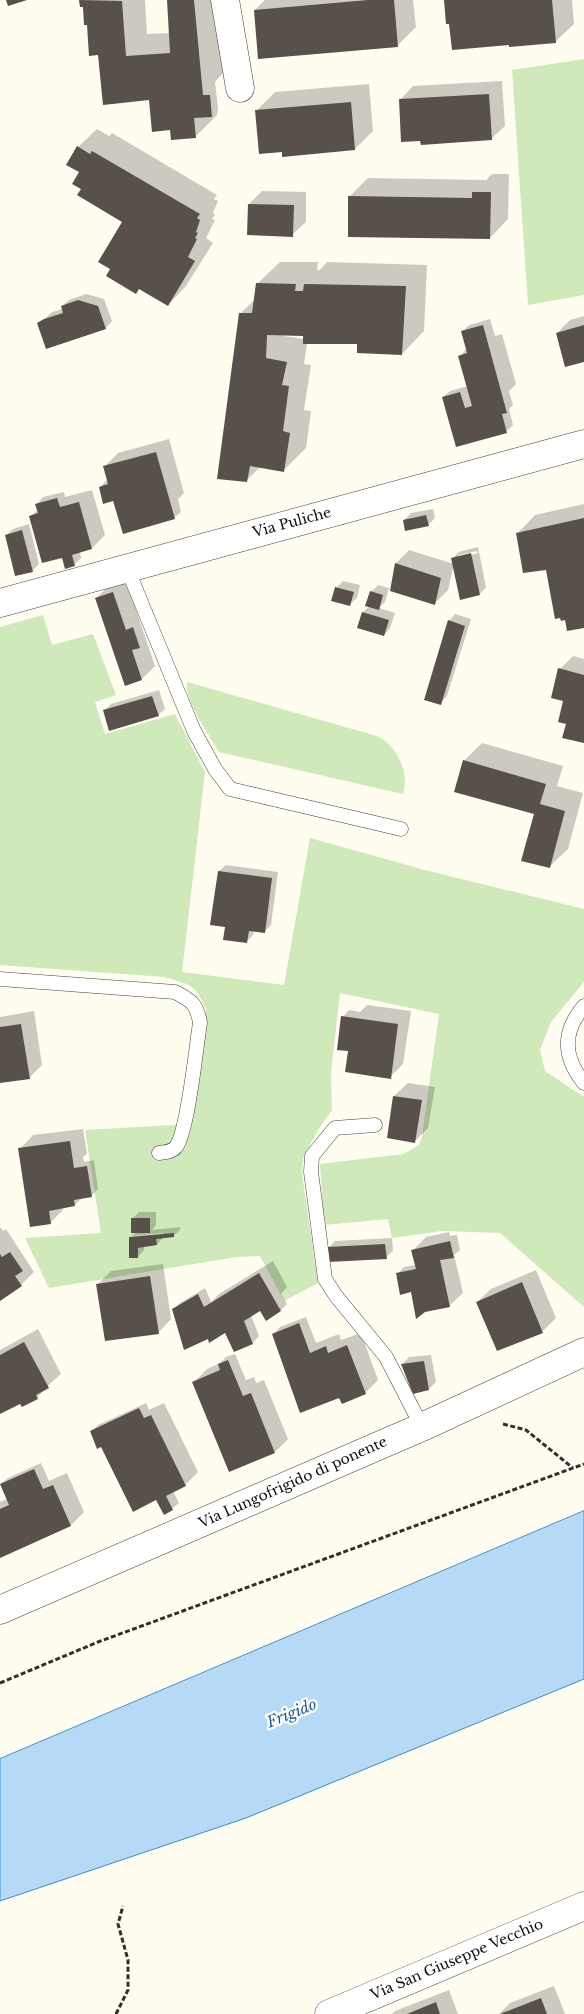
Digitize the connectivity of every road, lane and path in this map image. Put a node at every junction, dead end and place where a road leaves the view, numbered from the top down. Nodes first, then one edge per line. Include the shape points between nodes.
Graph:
1 (225, 0) edge
2 (240, 88) dead end
3 (584, 444) edge
4 (127, 568) junction
5 (0, 603) edge
6 (401, 829) dead end
7 (0, 979) edge
8 (584, 1006) edge
9 (584, 1083) edge
10 (375, 1125) dead end
11 (158, 1153) dead end
12 (584, 1352) edge
13 (500, 1424) dead end
14 (422, 1427) junction
15 (584, 1464) edge
16 (573, 1468) junction
17 (0, 1610) edge
18 (0, 1683) edge
19 (123, 1906) dead end
20 (584, 1906) edge
21 (116, 2014) edge
22 (332, 2014) edge

1 - 2 street
3 - 4 street, Via Puliche
4 - 5 street, Via Puliche
4 - 6 lane via 194,731 230,789
7 - 11 lane via 176,992 190,999 198,1009 200,1023 184,1124 176,1147 170,1152
8 - 9 lane via 569,1033 567,1053
10 - 14 lane via 335,1128 312,1156 311,1172 325,1278 386,1357
12 - 14 street, Via Lungofrigido di ponente
13 - 16 path via 526,1430
14 - 17 street, Via Lungofrigido di ponente
15 - 16 path
16 - 18 path via 98,1642
19 - 21 path via 118,1924 128,1960 128,1990
20 - 22 street, Via San Giuseppe Vecchio

